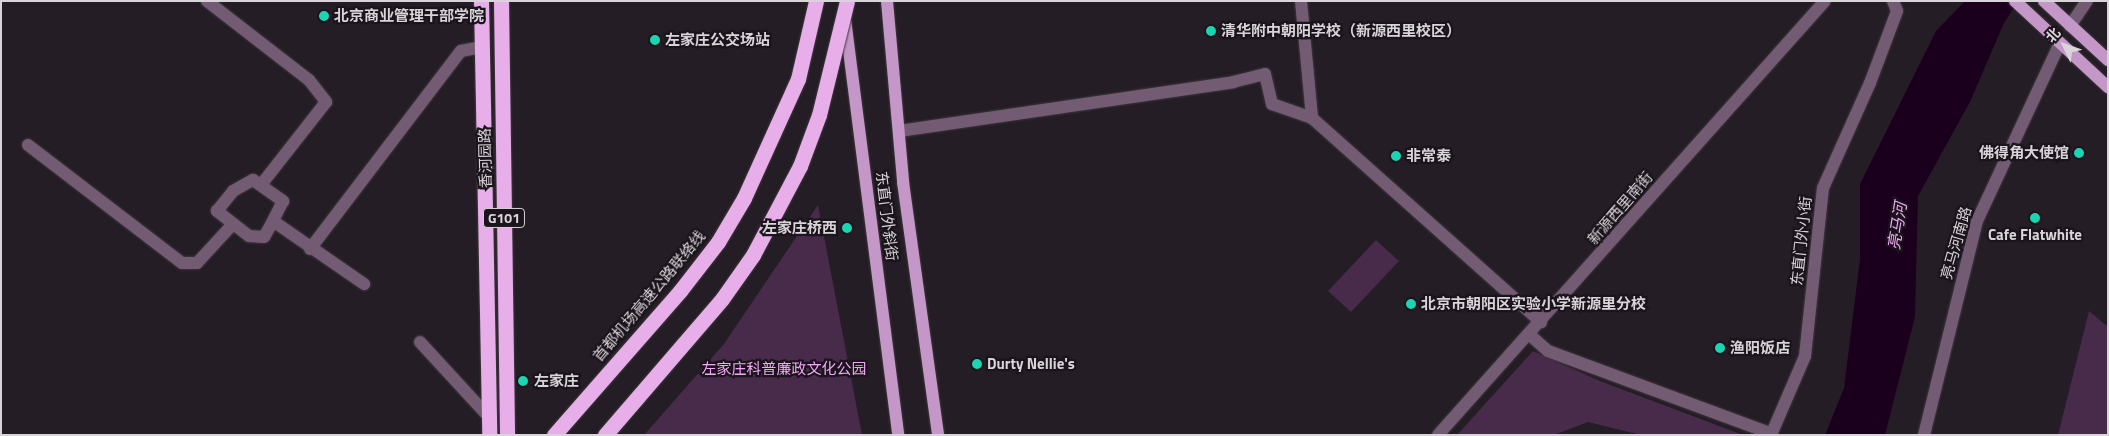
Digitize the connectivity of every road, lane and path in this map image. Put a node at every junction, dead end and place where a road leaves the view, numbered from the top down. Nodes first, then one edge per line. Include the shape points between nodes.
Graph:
1 (207, 1) edge
2 (481, 1) edge
3 (501, 1) edge
4 (816, 1) edge
5 (842, 1) edge
6 (847, 1) edge
7 (887, 1) edge
8 (1301, 1) edge
9 (1825, 1) edge
10 (1893, 1) edge
11 (2015, 1) edge
12 (2044, 1) edge
13 (2087, 1) edge
14 (2070, 26) junction
15 (2060, 43) junction
16 (482, 47) junction
17 (2108, 60) edge
18 (2108, 87) edge
19 (1312, 118) junction
20 (899, 130) junction
21 (28, 145) dead end
22 (261, 186) junction
23 (273, 221) junction
24 (233, 224) junction
25 (310, 249) junction
26 (364, 284) dead end
27 (1541, 322) junction
28 (1530, 335) junction
29 (420, 342) dead end
30 (489, 417) junction
31 (1772, 434) edge
32 (489, 435) edge
33 (507, 435) edge
34 (554, 435) edge
35 (605, 435) edge
36 (898, 435) edge
37 (938, 435) edge
38 (1438, 435) edge
39 (1924, 435) edge

1 - 22 street via 309,80 326,102
2 - 16 highway, 香河园路 / G101
3 - 33 highway, 香河园路 / G101
4 - 34 highway, 首都机场高速公路联络线, bridge via 798,79 774,137 718,242 680,291
5 - 36 main road, 东直门外斜街
6 - 35 highway, bridge via 819,115 800,166 753,255 722,299
7 - 20 main road, 东直门外斜街
8 - 19 street
9 - 27 street, 新源西里南街
10 - 31 street, 东直门外小街 via 1897,11 1823,188 1805,356
11 - 15 main road
12 - 14 main road
13 - 14 street
14 - 17 main road
15 - 18 main road
15 - 39 street, 亮马河南路 via 1977,221
16 - 25 street via 461,50
16 - 30 highway, 香河园路 / G101
19 - 20 street via 1272,104 1265,74 1233,82
19 - 27 street
20 - 37 main road, 东直门外斜街
21 - 24 street via 182,263 197,263
22 - 23 street via 283,201
22 - 24 street via 253,180 233,191 217,211
23 - 24 street via 264,237 249,236
23 - 25 street
25 - 26 street
27 - 28 street, 新源西里南街
28 - 31 street via 1548,351
28 - 38 street, 新源西里南街
29 - 30 street
30 - 32 highway, 香河园路 / G101

